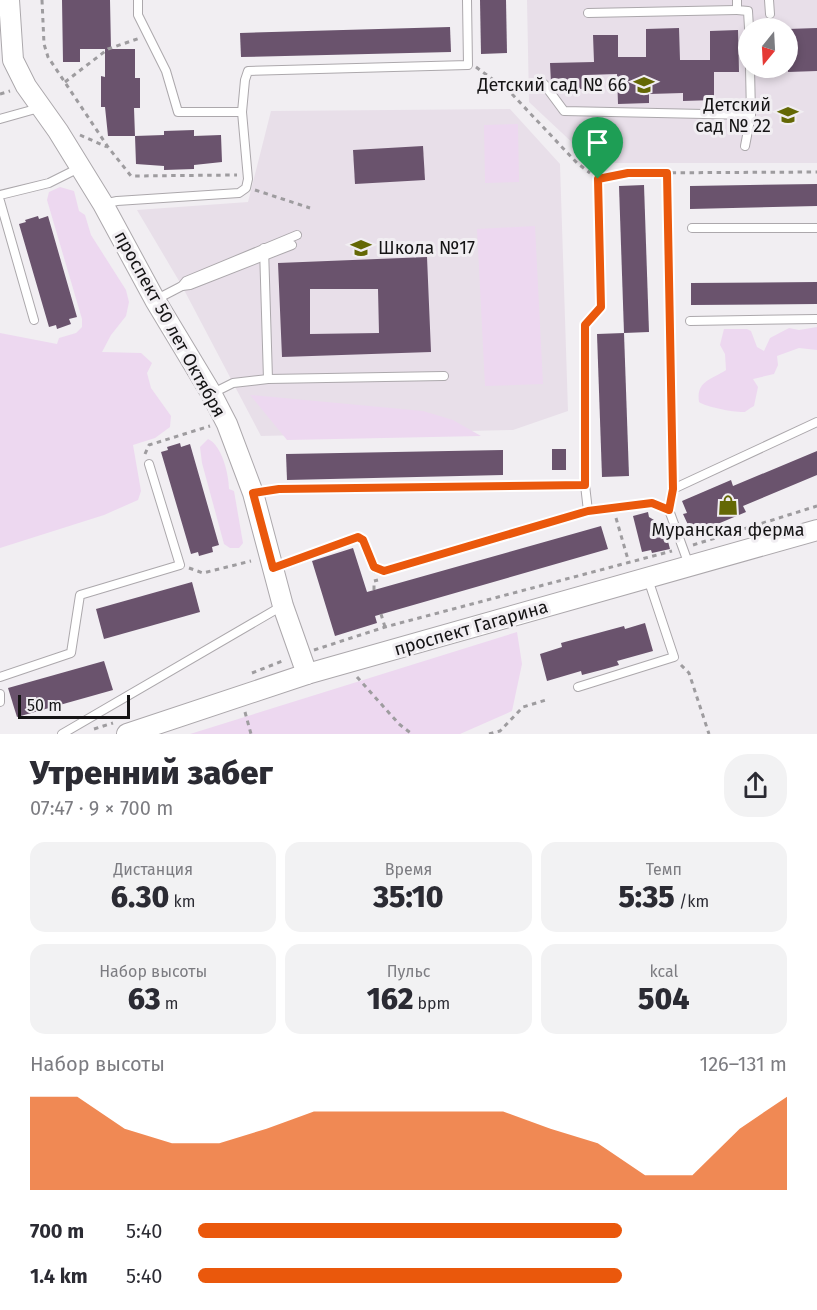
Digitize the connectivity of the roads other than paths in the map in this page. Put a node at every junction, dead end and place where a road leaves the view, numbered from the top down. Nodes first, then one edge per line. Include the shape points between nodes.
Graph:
1 (9, 0) edge
2 (138, 0) edge
3 (467, 0) edge
4 (737, 0) edge
5 (769, 0) edge
6 (737, 10) junction
7 (588, 13) dead end
8 (770, 14) dead end
9 (748, 18) edge
10 (7, 62) edge
11 (750, 78) edge
12 (544, 84) dead end
13 (41, 107) junction
14 (242, 112) junction
15 (751, 115) junction
16 (0, 118) edge
17 (745, 146) dead end
18 (81, 167) junction
19 (598, 179) road end
20 (0, 195) edge
21 (0, 201) edge
22 (103, 204) junction
23 (692, 228) dead end
24 (817, 228) edge
25 (297, 235) dead end
26 (292, 245) dead end
27 (264, 252) junction
28 (155, 300) junction
29 (817, 319) edge
30 (34, 320) dead end
31 (690, 321) dead end
32 (444, 376) dead end
33 (268, 379) junction
34 (212, 393) junction
35 (817, 422) edge
36 (149, 464) road end
37 (585, 485) junction
38 (253, 493) junction
39 (669, 510) junction
40 (588, 511) junction
41 (815, 534) edge
42 (690, 566) junction
43 (273, 568) junction
44 (648, 579) junction
45 (283, 606) junction
46 (307, 674) junction
47 (0, 677) edge
48 (578, 687) dead end
49 (0, 694) edge
50 (0, 702) edge
51 (62, 734) edge
52 (127, 734) edge

1 - 10 street, проспект 50 лет Октября
2 - 14 lane via 138,15 166,71 178,112
3 - 14 lane via 468,65 248,71
4 - 6 lane
5 - 8 lane
6 - 7 lane
6 - 9 lane via 748,11
10 - 13 street, проспект 50 лет Октября
11 - 15 lane
12 - 15 lane via 564,111
13 - 16 lane
13 - 18 street, проспект 50 лет Октября
14 - 22 lane via 248,178 246,188 239,193
15 - 17 lane
18 - 20 lane via 49,183
18 - 22 street, проспект 50 лет Октября
19 - 37 lane via 601,307 585,325
21 - 30 lane
22 - 28 street, проспект 50 лет Октября
23 - 24 lane
25 - 27 lane
26 - 27 lane
27 - 28 lane
27 - 33 lane
28 - 34 street, проспект 50 лет Октября
29 - 31 lane
32 - 33 lane
33 - 34 lane via 233,383
34 - 38 street, проспект 50 лет Октября
35 - 39 lane via 673,489
36 - 47 lane via 180,565 80,596 71,653
37 - 38 lane via 279,489
37 - 40 lane
38 - 43 street, проспект 50 лет Октября
39 - 40 lane via 652,503
39 - 42 lane
40 - 43 lane via 384,571 374,567 358,537
41 - 42 street, проспект Гагарина
42 - 44 street, проспект Гагарина
43 - 45 street, проспект 50 лет Октября
44 - 46 street, проспект Гагарина
44 - 48 lane via 674,657
45 - 46 street, проспект 50 лет Октября
45 - 51 lane
46 - 52 street, проспект Гагарина
49 - 50 lane

